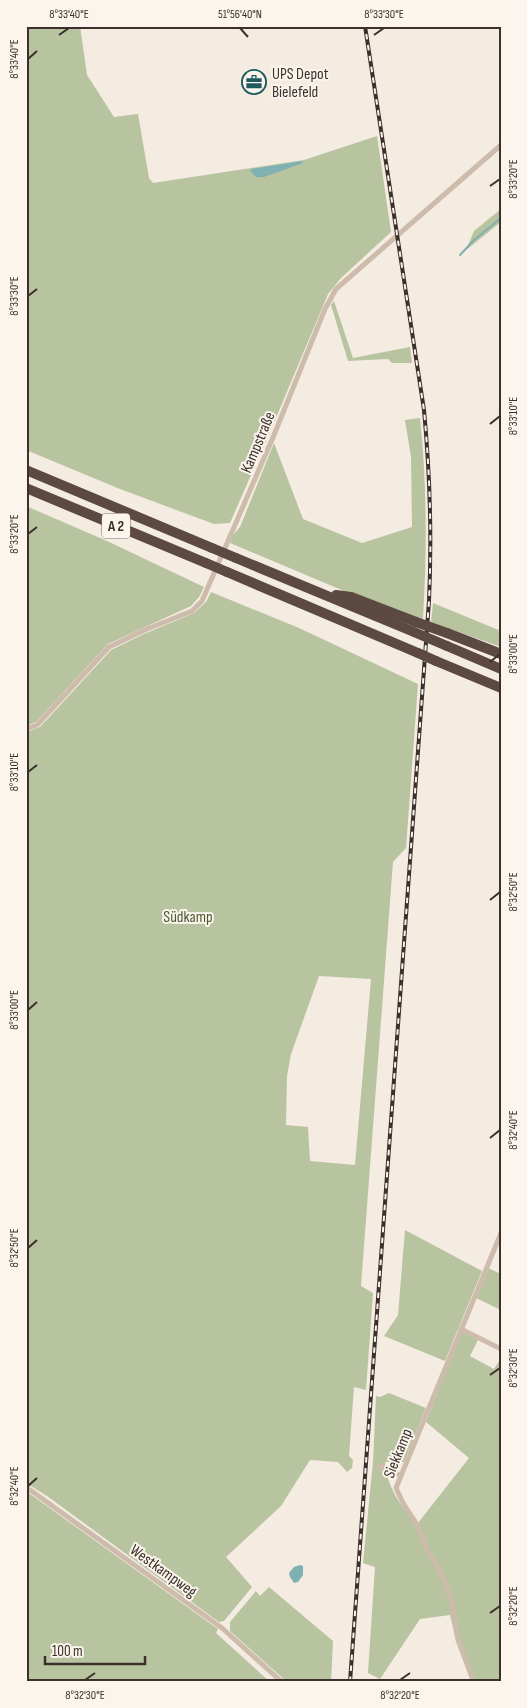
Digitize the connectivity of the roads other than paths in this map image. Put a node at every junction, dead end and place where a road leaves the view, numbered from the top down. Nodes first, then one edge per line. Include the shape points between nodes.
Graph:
1 (501, 145) edge
2 (26, 470) edge
3 (26, 488) edge
4 (415, 627) junction
5 (501, 654) edge
6 (501, 669) edge
7 (484, 681) junction
8 (501, 688) edge
9 (501, 695) edge
10 (26, 729) edge
11 (501, 1233) edge
12 (461, 1329) junction
13 (501, 1349) edge
14 (379, 1466) dead end
15 (400, 1475) junction
16 (26, 1487) edge
17 (282, 1682) edge
18 (474, 1682) edge

1 - 10 street, Kampstraße via 336,289 202,601 192,611 109,647 37,724
2 - 4 highway, A 2, bridge via 322,593
3 - 7 highway, A 2, bridge
4 - 5 highway, bridge via 447,632
4 - 6 highway, A 2, bridge via 446,646
7 - 8 highway, A 2
7 - 9 highway
11 - 12 street, Siekkamp
12 - 13 street
12 - 15 street, Siekkamp
14 - 15 street
15 - 18 street, Siekkamp via 396,1488 442,1574 452,1603 458,1640
16 - 17 street, Westkampweg via 222,1628

